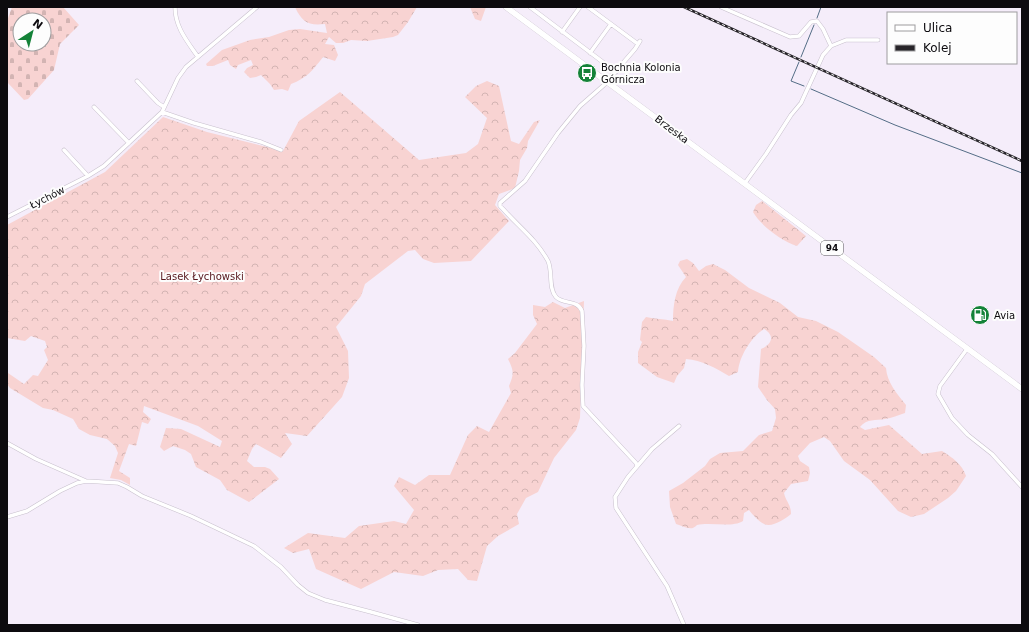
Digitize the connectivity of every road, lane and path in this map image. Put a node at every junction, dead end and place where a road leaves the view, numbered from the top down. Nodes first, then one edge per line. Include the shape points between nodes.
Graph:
1 (175, 7) edge
2 (257, 7) edge
3 (506, 7) edge
4 (530, 7) edge
5 (538, 7) edge
6 (580, 7) edge
7 (588, 7) edge
8 (721, 7) edge
9 (535, 11) junction
10 (611, 24) junction
11 (562, 32) junction
12 (878, 40) dead end
13 (831, 46) junction
14 (590, 53) junction
15 (198, 57) junction
16 (616, 72) junction
17 (137, 81) dead end
18 (607, 82) junction
19 (94, 107) dead end
20 (164, 107) junction
21 (162, 112) junction
22 (129, 143) junction
23 (64, 150) dead end
24 (281, 150) dead end
25 (88, 176) junction
26 (745, 183) junction
27 (7, 217) edge
28 (967, 348) junction
29 (1022, 389) edge
30 (679, 426) dead end
31 (7, 443) edge
32 (638, 466) junction
33 (86, 481) junction
34 (1022, 487) edge
35 (7, 518) edge
36 (418, 625) edge
37 (684, 625) edge

1 - 15 street via 181,33
2 - 15 street, Łychów
3 - 18 main road, Brzeska / 94
4 - 9 street
5 - 9 street
6 - 11 street
7 - 10 street
8 - 13 street via 790,36 799,36 811,22 817,21
9 - 11 street
10 - 14 street
10 - 16 street via 639,43
11 - 14 street
12 - 13 street via 846,40
13 - 26 street via 823,55 801,103
14 - 16 street
15 - 20 street, Łychów via 182,71
16 - 18 street
17 - 20 street
18 - 26 main road, Brzeska / 94
18 - 32 street via 580,106 525,181 500,202 500,206 529,233 543,252 548,262 556,297 575,303 581,308 584,346 583,406
19 - 22 street
20 - 21 street, Łychów
21 - 22 street, Łychów
21 - 24 street
22 - 25 street, Łychów via 104,166
23 - 25 street
25 - 27 street, Łychów
26 - 28 main road, 94
28 - 29 main road, 94
28 - 34 street via 940,386 938,394 952,418 992,454
30 - 32 street via 652,449
31 - 33 street
32 - 37 street via 616,494 616,508 667,586
33 - 35 street via 71,486 27,511
33 - 36 street via 118,483 247,542 274,561 308,593

